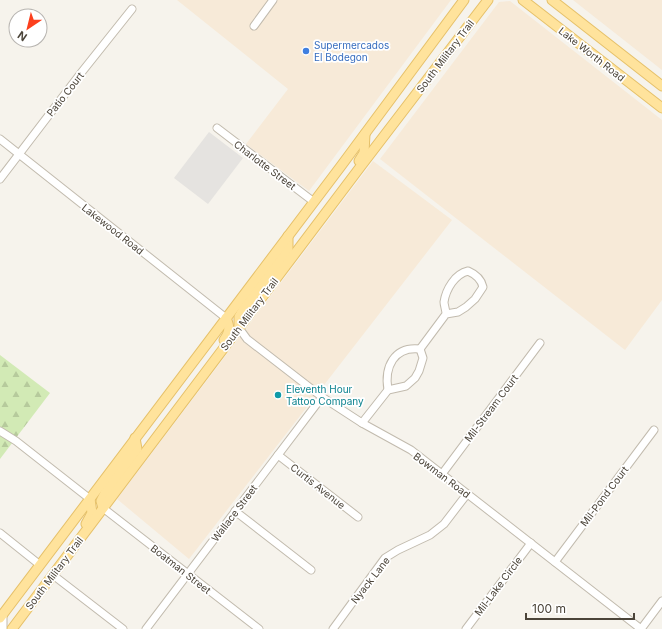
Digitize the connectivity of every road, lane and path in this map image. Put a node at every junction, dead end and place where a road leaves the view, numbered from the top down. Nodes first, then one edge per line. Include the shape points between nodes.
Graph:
1 (273, 0) edge
2 (464, 0) edge
3 (488, 0) edge
4 (523, 0) edge
5 (552, 0) edge
6 (132, 9) dead end
7 (254, 26) dead end
8 (662, 86) edge
9 (662, 108) edge
10 (217, 128) dead end
11 (364, 134) junction
12 (0, 139) edge
13 (19, 154) junction
14 (0, 179) edge
15 (314, 202) junction
16 (288, 236) junction
17 (308, 237) junction
18 (446, 314) junction
19 (226, 318) junction
20 (239, 328) junction
21 (540, 343) dead end
22 (420, 349) junction
23 (388, 390) junction
24 (322, 397) junction
25 (184, 401) junction
26 (362, 423) junction
27 (654, 430) dead end
28 (0, 432) edge
29 (135, 438) junction
30 (278, 455) junction
31 (442, 474) junction
32 (467, 494) junction
33 (90, 499) junction
34 (103, 508) junction
35 (235, 512) junction
36 (358, 517) dead end
37 (0, 533) edge
38 (531, 543) junction
39 (68, 554) junction
40 (555, 562) junction
41 (40, 565) junction
42 (311, 570) dead end
43 (188, 574) junction
44 (53, 575) junction
45 (662, 601) edge
46 (2, 616) edge
47 (2, 629) edge
48 (12, 629) edge
49 (123, 629) edge
50 (146, 629) edge
51 (259, 629) edge
52 (333, 629) edge
53 (466, 629) edge
54 (641, 629) edge

1 - 7 street
2 - 11 main road, South Military Trail
3 - 17 main road, South Military Trail
4 - 9 main road, Lake Worth Road
5 - 8 main road, Lake Worth Road
6 - 13 street, Patio Court
10 - 15 street, Charlotte Street
11 - 15 main road, South Military Trail
11 - 17 main road via 364,153 307,229
12 - 13 street, Lakewood Road
13 - 14 street, Patio Court
13 - 19 street, Lakewood Road
15 - 16 main road, South Military Trail
16 - 19 main road, South Military Trail
16 - 20 main road via 288,250 243,310 239,317
17 - 20 main road, South Military Trail
18 - 18 street via 458,312 475,299 483,286 479,278 468,271 460,273 447,292 444,303
18 - 22 street
19 - 25 main road via 229,324 228,334 188,390
19 - 29 main road, South Military Trail
20 - 24 street, Bowman Road via 247,339
20 - 25 main road, South Military Trail
21 - 31 street, Mil-Stream Court
22 - 23 street via 423,358 415,378 406,386
22 - 23 street via 412,348 394,358 388,369
23 - 26 street
24 - 26 street, Bowman Road
24 - 30 street, Wallace Street
25 - 34 main road, South Military Trail
26 - 31 street, Bowman Road via 411,450
27 - 40 street, Mil-Pond Court
28 - 33 street via 16,441
29 - 33 main road, South Military Trail
29 - 34 main road via 137,449 106,491 102,501
30 - 35 street, Wallace Street
30 - 36 street, Curtis Avenue
31 - 32 street, Bowman Road
32 - 38 street, Bowman Road
32 - 52 street, Nyack Lane via 444,524 430,535 386,558
33 - 39 main road via 92,513 69,546
33 - 41 main road, South Military Trail
34 - 39 main road, South Military Trail
34 - 43 street, Boatman Street
35 - 42 street
35 - 43 street, Wallace Street
37 - 41 street
38 - 40 street, Bowman Road
38 - 53 street, Mil-Lake Circle
39 - 44 main road, South Military Trail
40 - 54 street, Bowman Road
41 - 46 main road, South Military Trail
43 - 50 street, Wallace Street
43 - 51 street, Boatman Street
44 - 48 main road, South Military Trail
44 - 49 street
45 - 54 street
46 - 47 street

